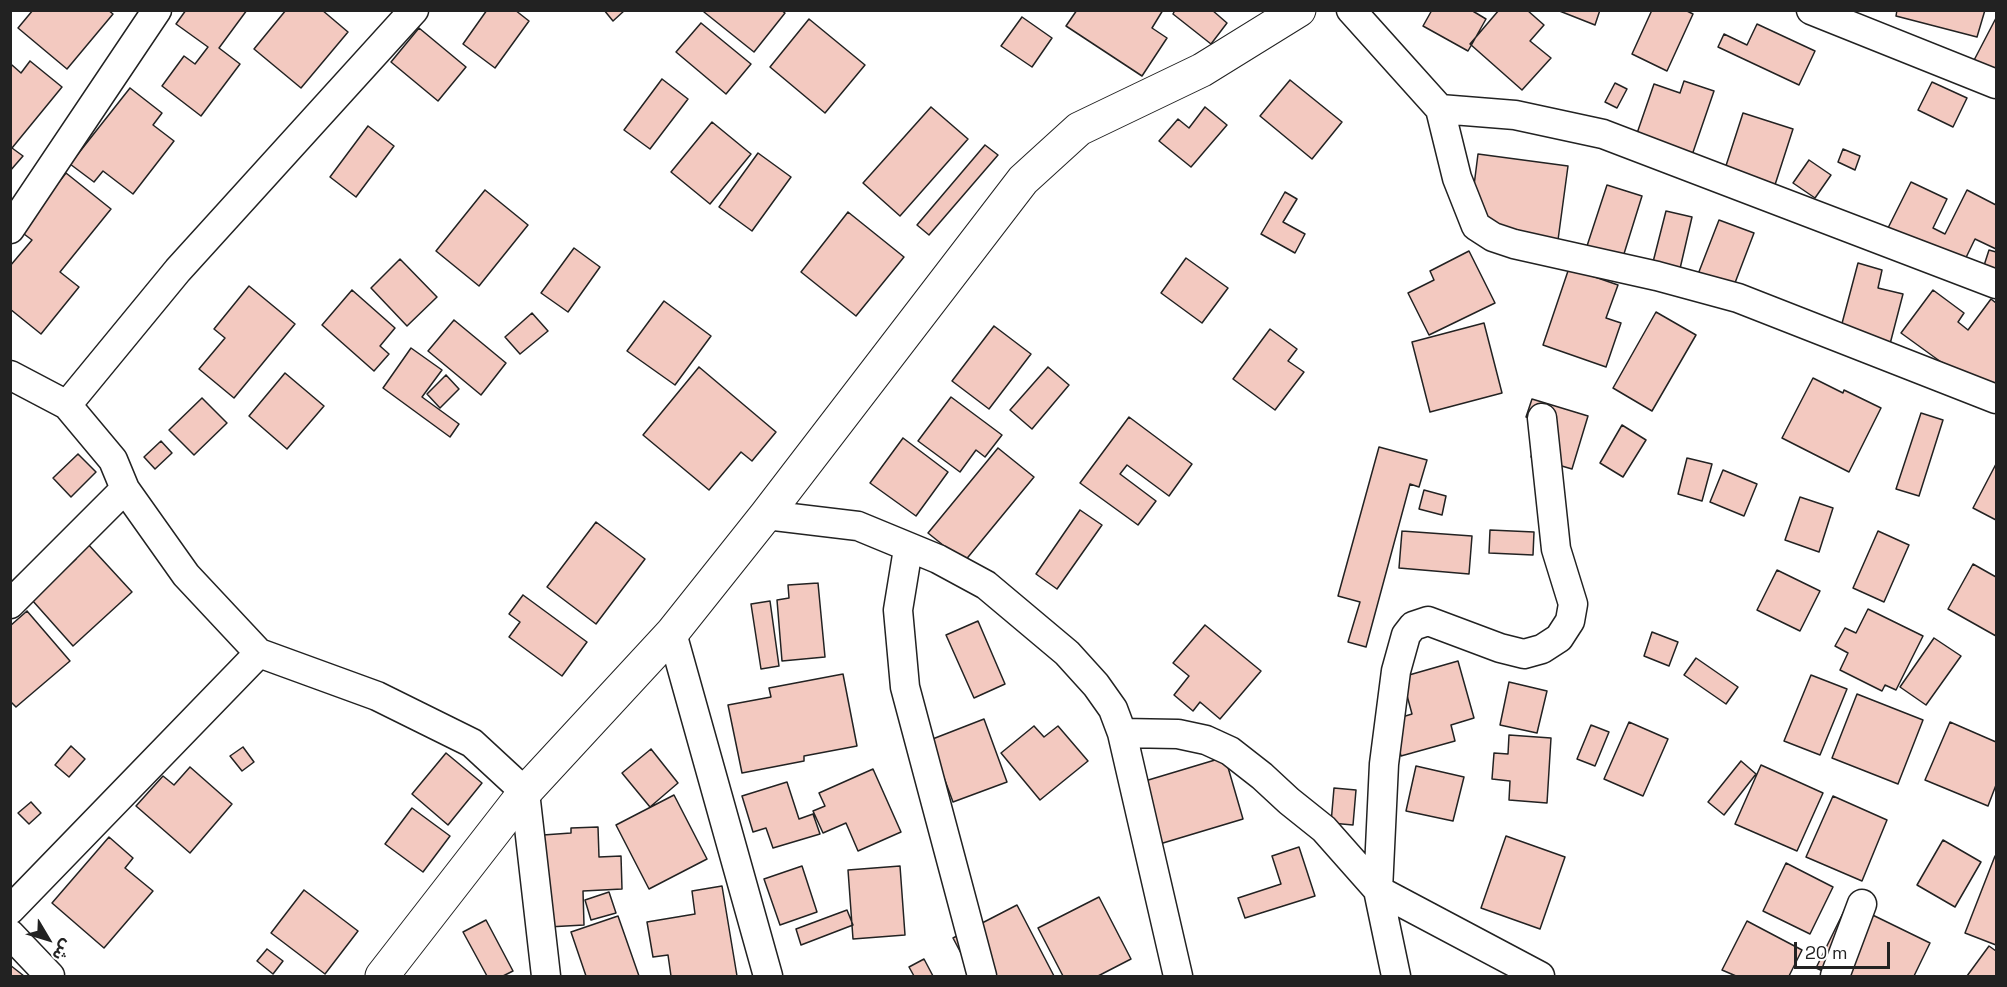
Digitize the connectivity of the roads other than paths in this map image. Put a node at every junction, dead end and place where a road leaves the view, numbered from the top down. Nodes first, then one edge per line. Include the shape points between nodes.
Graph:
1 (157, 10) edge
2 (414, 10) edge
3 (1299, 10) edge
4 (1351, 10) edge
5 (1810, 10) edge
6 (1996, 84) edge
7 (1440, 108) junction
8 (10, 229) edge
9 (1996, 284) edge
10 (10, 375) edge
11 (1996, 399) edge
12 (67, 405) junction
13 (1542, 418) dead end
14 (125, 489) junction
15 (766, 515) junction
16 (908, 549) junction
17 (10, 603) edge
18 (672, 633) junction
19 (259, 653) junction
20 (1122, 733) junction
21 (525, 792) junction
22 (1378, 890) junction
23 (1862, 904) dead end
24 (10, 910) edge
25 (10, 934) edge
26 (50, 976) edge
27 (382, 976) edge
28 (546, 976) edge
29 (768, 976) edge
30 (982, 976) edge
31 (1178, 976) edge
32 (1396, 976) edge
33 (1540, 976) edge
34 (1835, 976) edge

1 - 8 street
2 - 12 street via 178,270
3 - 15 street via 1202,70 1079,129 1023,180
4 - 7 street
5 - 6 street
7 - 9 street via 1515,115 1603,134
7 - 11 street via 1457,178 1476,226 1493,237 1738,298
10 - 12 street
12 - 14 street via 113,460
13 - 22 street via 1556,549 1573,604 1570,621 1559,638 1524,654 1428,621 1413,626 1406,635 1396,671 1384,764
14 - 17 street
14 - 19 street via 186,575
15 - 16 street via 858,526
15 - 18 street
16 - 20 street via 987,585 1067,653 1113,709
16 - 30 street via 898,610 905,687
18 - 21 street
18 - 29 street
19 - 21 street via 377,696 472,743
19 - 24 street
20 - 22 street via 1178,734 1230,751 1324,829
20 - 31 street
21 - 27 street
21 - 28 street
22 - 32 street
22 - 33 street
23 - 34 street
25 - 26 street

